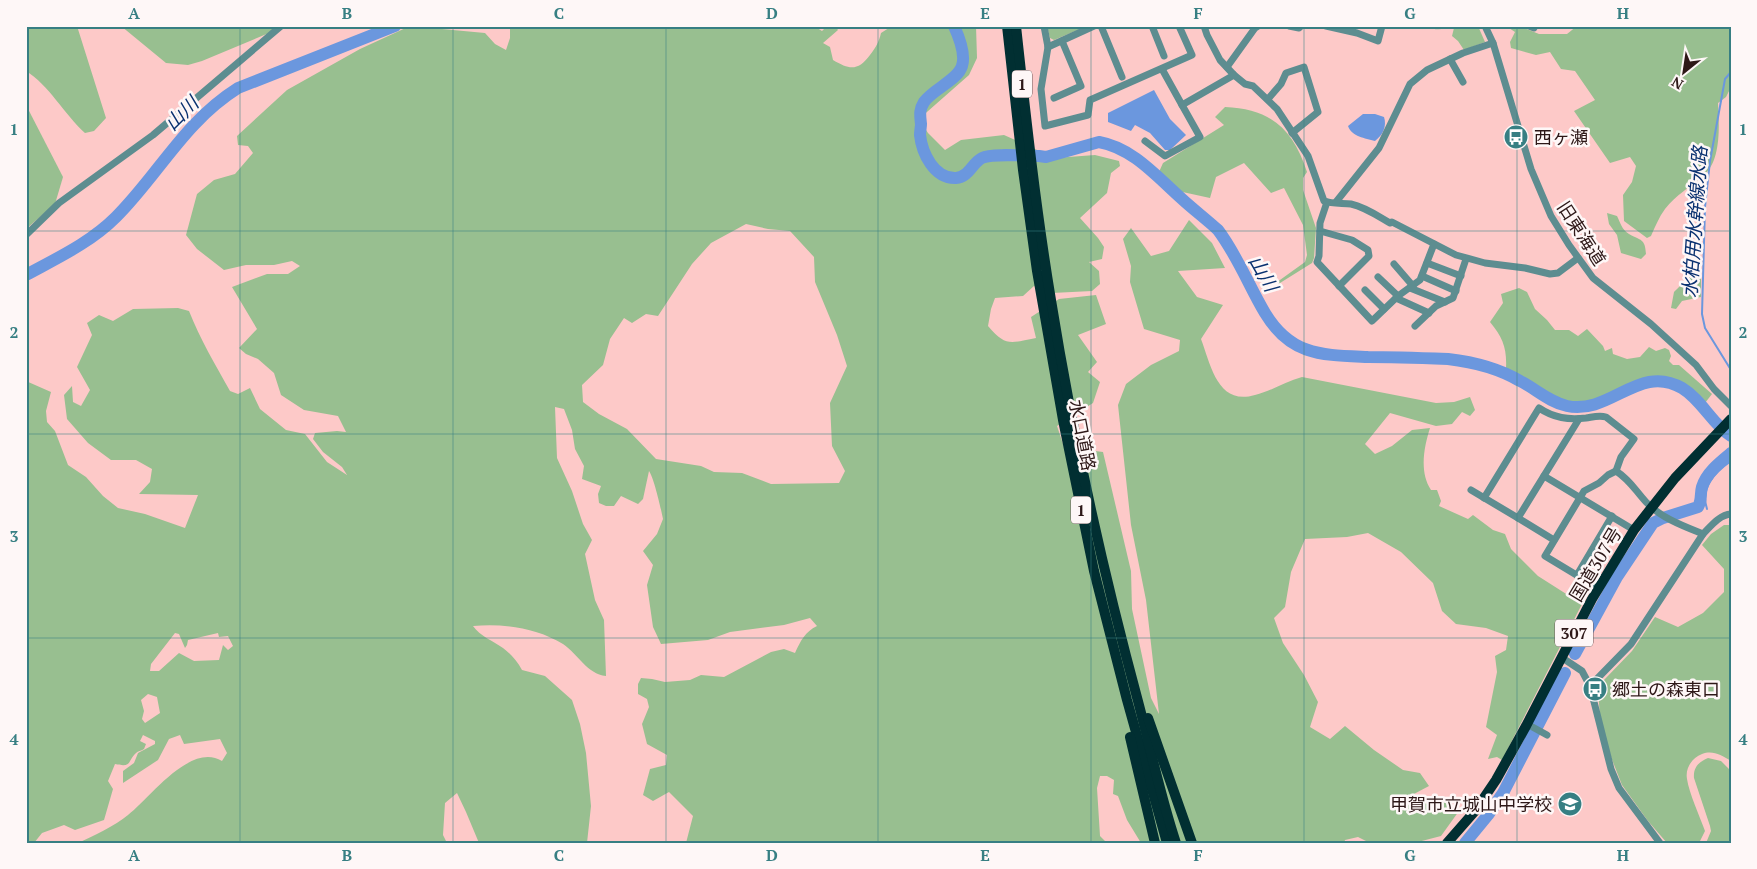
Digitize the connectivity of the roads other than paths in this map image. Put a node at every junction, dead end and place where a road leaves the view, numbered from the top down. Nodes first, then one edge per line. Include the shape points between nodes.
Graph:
1 (281, 26) edge
2 (1007, 26) edge
3 (1016, 26) edge
4 (1044, 26) edge
5 (1094, 26) edge
6 (1101, 26) edge
7 (1152, 26) edge
8 (1180, 26) edge
9 (1204, 26) edge
10 (1258, 26) edge
11 (1289, 26) edge
12 (1300, 26) edge
13 (1326, 26) edge
14 (1382, 26) edge
15 (1485, 26) edge
16 (1529, 26) edge
17 (1534, 26) edge
18 (1062, 41) junction
19 (1493, 43) junction
20 (1048, 47) junction
21 (1164, 56) dead end
22 (1450, 59) junction
23 (1227, 67) junction
24 (1162, 69) junction
25 (1234, 75) junction
26 (1122, 77) dead end
27 (1463, 82) dead end
28 (1054, 98) dead end
29 (1268, 99) junction
30 (1182, 104) junction
31 (1292, 133) junction
32 (1024, 140) junction
33 (1145, 141) dead end
34 (1028, 170) junction
35 (1327, 202) junction
36 (1336, 202) junction
37 (1320, 231) junction
38 (26, 235) edge
39 (1434, 244) junction
40 (1578, 258) junction
41 (1466, 259) junction
42 (1427, 262) junction
43 (1394, 264) dead end
44 (1422, 276) junction
45 (1461, 276) junction
46 (1378, 277) dead end
47 (1339, 286) junction
48 (1411, 287) junction
49 (1365, 290) dead end
50 (1456, 291) junction
51 (1397, 297) junction
52 (1445, 302) junction
53 (1384, 309) junction
54 (1429, 313) junction
55 (1415, 326) dead end
56 (1731, 406) edge
57 (1579, 419) junction
58 (1729, 421) edge
59 (1616, 471) junction
60 (1544, 476) junction
61 (1472, 490) dead end
62 (1580, 497) junction
63 (1484, 498) junction
64 (1651, 506) junction
65 (1731, 514) edge
66 (1612, 516) junction
67 (1518, 518) junction
68 (1634, 530) junction
69 (1703, 534) junction
70 (1554, 540) junction
71 (1577, 575) junction
72 (1598, 588) junction
73 (1561, 657) junction
74 (1130, 672) junction
75 (1590, 686) junction
76 (1127, 700) junction
77 (1533, 727) junction
78 (1547, 735) dead end
79 (1154, 843) edge
80 (1166, 843) edge
81 (1176, 843) edge
82 (1192, 843) edge
83 (1447, 843) edge
84 (1660, 843) edge

1 - 38 street via 153,135 59,203
2 - 32 highway, 水口道路 / 1
3 - 32 highway, 水口道路 / 1
4 - 20 street
5 - 18 street
6 - 26 street
7 - 21 street
8 - 24 street via 1192,55
9 - 23 street via 1214,49
10 - 23 street
11 - 12 street
13 - 14 street via 1378,41
15 - 19 street, 旧東海道
16 - 17 street
18 - 20 street
18 - 28 street via 1081,86
19 - 22 street
19 - 40 street, 旧東海道 via 1540,194
20 - 24 street via 1041,88 1045,126 1088,115 1090,100
22 - 27 street
22 - 36 street via 1427,70 1410,84 1379,148
23 - 25 street
24 - 30 street
25 - 29 street
25 - 30 street
29 - 31 street
29 - 31 street via 1286,73 1304,67 1318,112
30 - 33 street via 1200,137 1165,156
31 - 35 street via 1308,156 1320,192
32 - 34 highway, 水口道路 / 1
34 - 74 highway, 水口道路 / 1 via 1092,516
34 - 76 highway, 水口道路 / 1 via 1037,271 1063,420 1094,571
35 - 36 street
35 - 37 street
36 - 39 street via 1362,208
37 - 47 street via 1317,262
37 - 47 street via 1352,240 1368,250 1369,256
39 - 41 street
39 - 42 street
40 - 41 street via 1558,273 1550,274
40 - 56 street, 旧東海道 via 1593,278 1696,365
41 - 45 street
42 - 44 street
42 - 45 street
43 - 48 street
44 - 48 street
44 - 50 street
45 - 50 street
46 - 51 street
47 - 53 street via 1372,321
48 - 51 street
48 - 52 street
49 - 53 street
50 - 52 street via 1453,298
51 - 53 street
51 - 54 street
52 - 54 street
54 - 55 street
57 - 59 street via 1606,417 1634,439 1621,457
57 - 60 street
57 - 63 street via 1564,419 1539,408
58 - 64 highway, 国道307号 / 307
59 - 62 street via 1584,491
59 - 64 street via 1626,477
60 - 62 street
60 - 67 street
61 - 63 street
62 - 66 street
62 - 70 street
63 - 67 street
64 - 68 highway, 国道307号 / 307
64 - 69 street via 1666,517
65 - 69 street via 1718,519
66 - 68 street
66 - 71 street
67 - 70 street
68 - 72 highway, 国道307号 / 307
69 - 75 street via 1631,644
70 - 71 street via 1545,556
71 - 72 street
72 - 73 highway, 国道307号 / 307
73 - 75 street via 1582,671
73 - 77 highway, 国道307号 / 307
74 - 81 highway, 水口道路 / 1
74 - 82 highway, 1
75 - 84 street via 1619,788
76 - 79 highway, 1 via 1123,706 1126,722
76 - 80 highway, 水口道路 / 1
77 - 78 street
77 - 83 highway, 国道307号 / 307 via 1476,811

